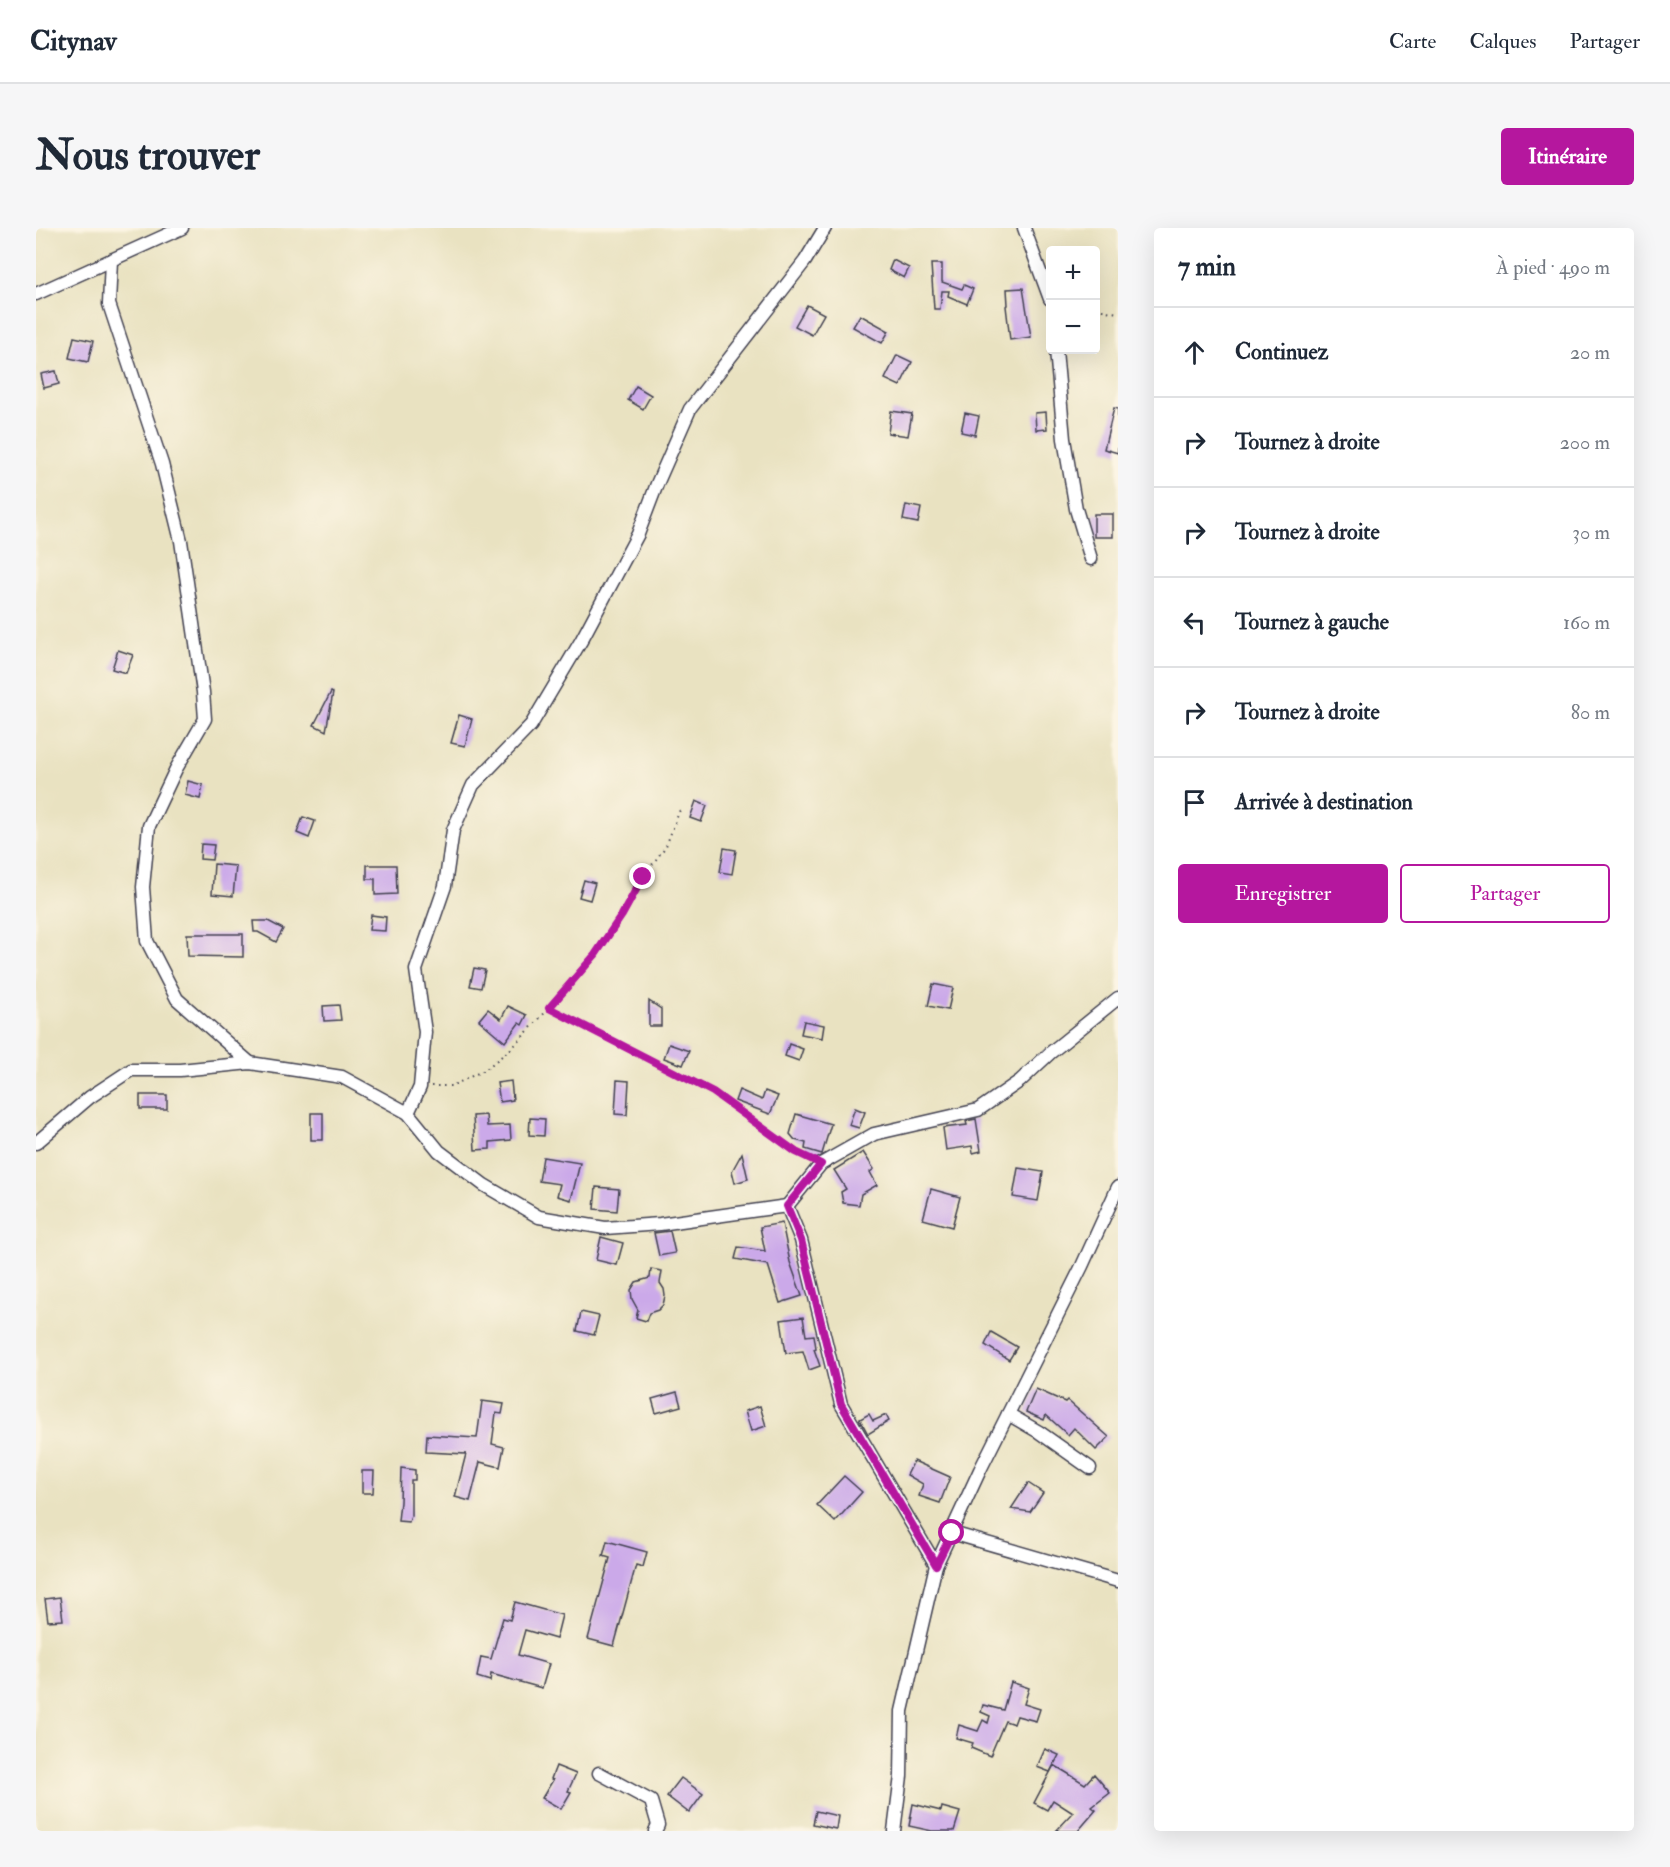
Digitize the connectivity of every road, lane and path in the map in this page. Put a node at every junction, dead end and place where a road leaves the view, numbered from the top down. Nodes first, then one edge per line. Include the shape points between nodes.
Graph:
1 (182, 228) edge
2 (825, 228) edge
3 (1024, 228) edge
4 (111, 260) junction
5 (1046, 288) edge
6 (36, 294) edge
7 (1100, 310) edge
8 (1118, 313) edge
9 (1056, 354) edge
10 (1091, 559) dead end
11 (681, 807) dead end
12 (1118, 998) edge
13 (549, 1008) junction
14 (250, 1062) junction
15 (420, 1087) junction
16 (408, 1113) junction
17 (36, 1143) edge
18 (821, 1164) junction
19 (1118, 1187) edge
20 (787, 1206) junction
21 (1008, 1414) junction
22 (1090, 1468) dead end
23 (952, 1533) junction
24 (936, 1565) junction
25 (1118, 1581) edge
26 (599, 1773) dead end
27 (655, 1831) edge
28 (894, 1831) edge

1 - 4 street
2 - 15 street via 805,261 690,409 638,534 581,642 531,725 473,785 453,830 445,886 416,970 425,1032
3 - 5 street
4 - 6 street
4 - 14 street via 109,304 162,464 181,541 205,710 205,719 149,826 142,887 147,941 177,999
7 - 8 path
9 - 10 street via 1064,439 1076,508
11 - 13 path via 666,846 622,915 595,955
12 - 18 street via 1020,1081 978,1110 874,1134
13 - 15 path via 486,1069 452,1086
13 - 18 path via 713,1092 796,1152
14 - 16 street via 342,1077
14 - 17 street via 180,1070 131,1070 90,1097
15 - 16 street
16 - 20 street via 439,1151 484,1185 539,1217 604,1228
18 - 20 street
19 - 21 street
20 - 24 street via 801,1240 841,1404
21 - 22 street
21 - 23 street
23 - 24 street
23 - 25 street
24 - 28 street via 902,1711 901,1776
26 - 27 street via 651,1801 658,1825

